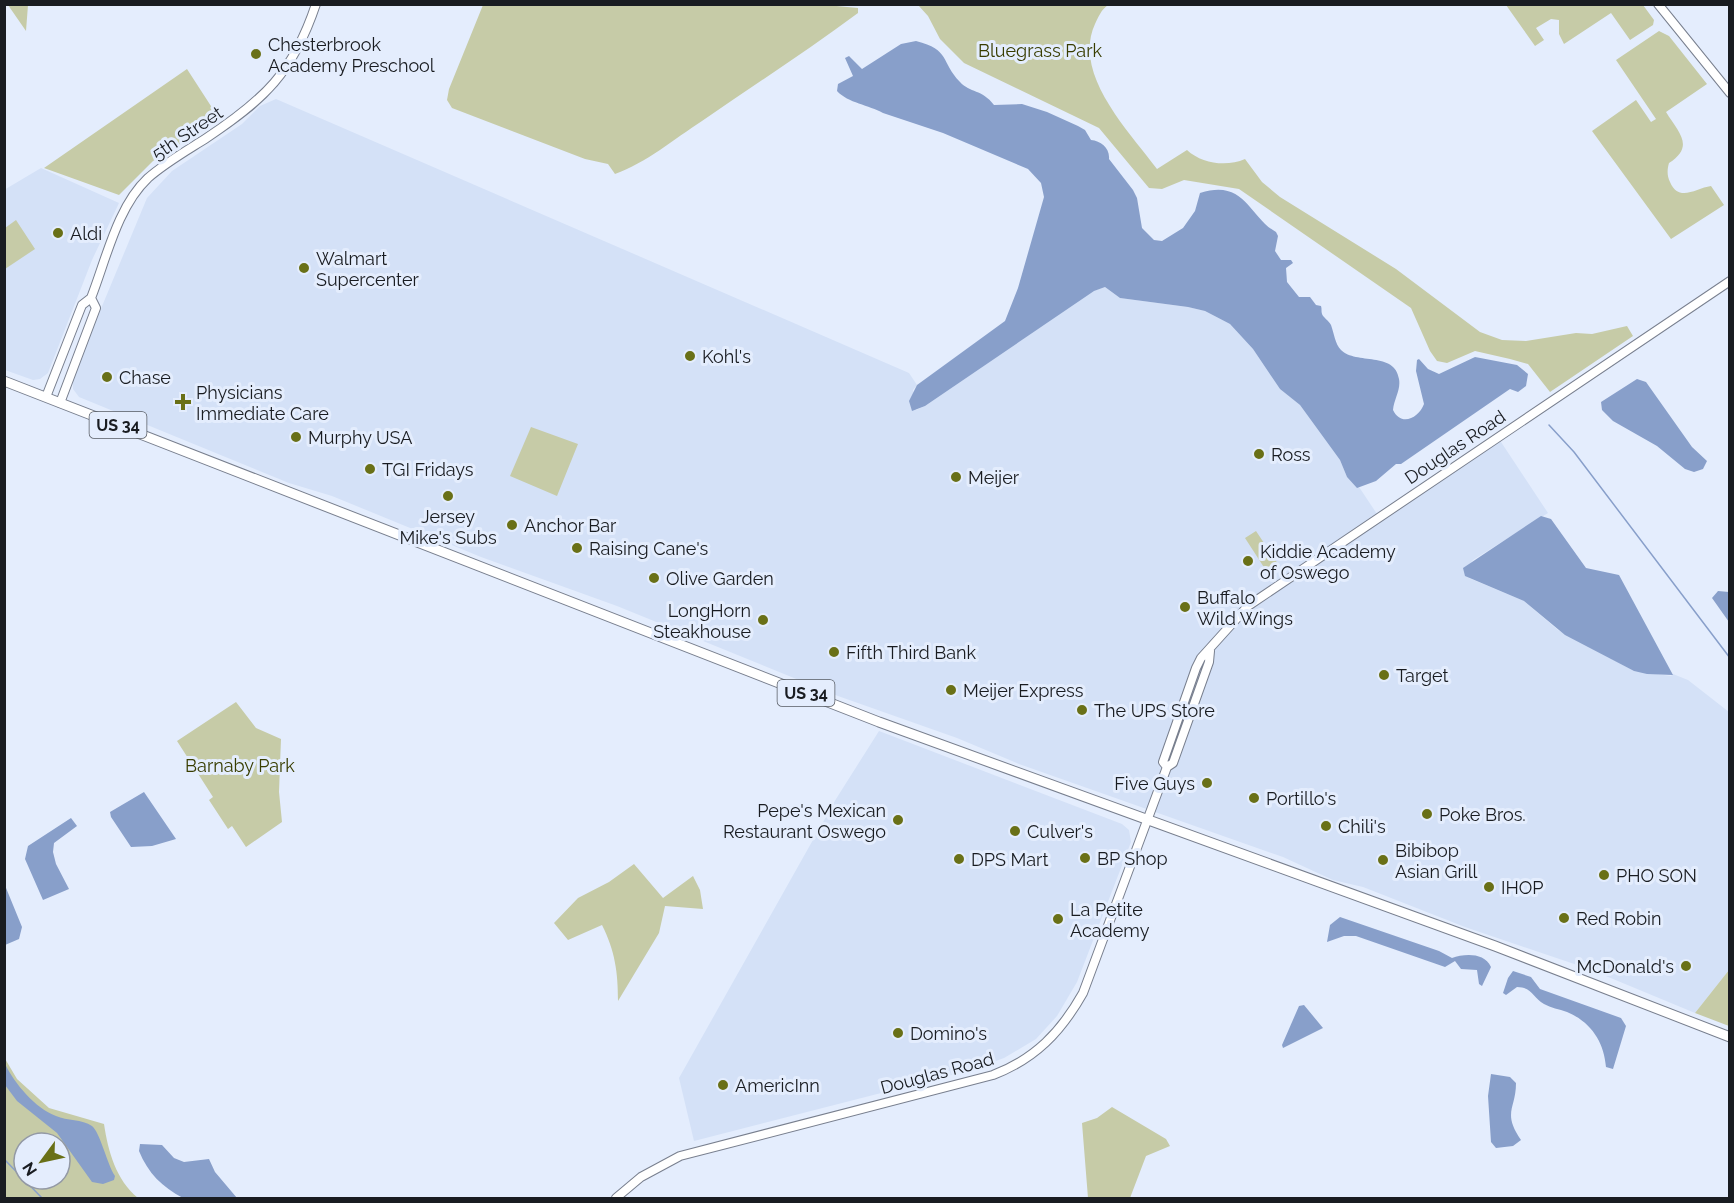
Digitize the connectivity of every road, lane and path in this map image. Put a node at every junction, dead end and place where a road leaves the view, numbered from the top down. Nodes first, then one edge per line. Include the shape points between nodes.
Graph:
1 (316, 4) edge
2 (1658, 4) edge
3 (1730, 93) edge
4 (1730, 281) edge
5 (91, 298) junction
6 (4, 381) edge
7 (46, 397) junction
8 (60, 403) junction
9 (1147, 820) junction
10 (1730, 1036) edge
11 (616, 1198) edge

1 - 5 street, 5th Street via 284,74 265,94 165,165 135,194
2 - 3 main road
4 - 9 street, Douglas Road via 1257,599 1234,620 1210,651 1173,763 1167,767
5 - 7 street, 5th Street via 82,305
5 - 8 street, 5th Street via 96,308
6 - 7 main road, US 34
7 - 8 main road, US 34
8 - 9 main road, US 34 via 872,719
9 - 10 main road, US 34
9 - 11 street, Douglas Road via 1083,993 1059,1032 1032,1055 1005,1071 983,1078 697,1150 660,1165

